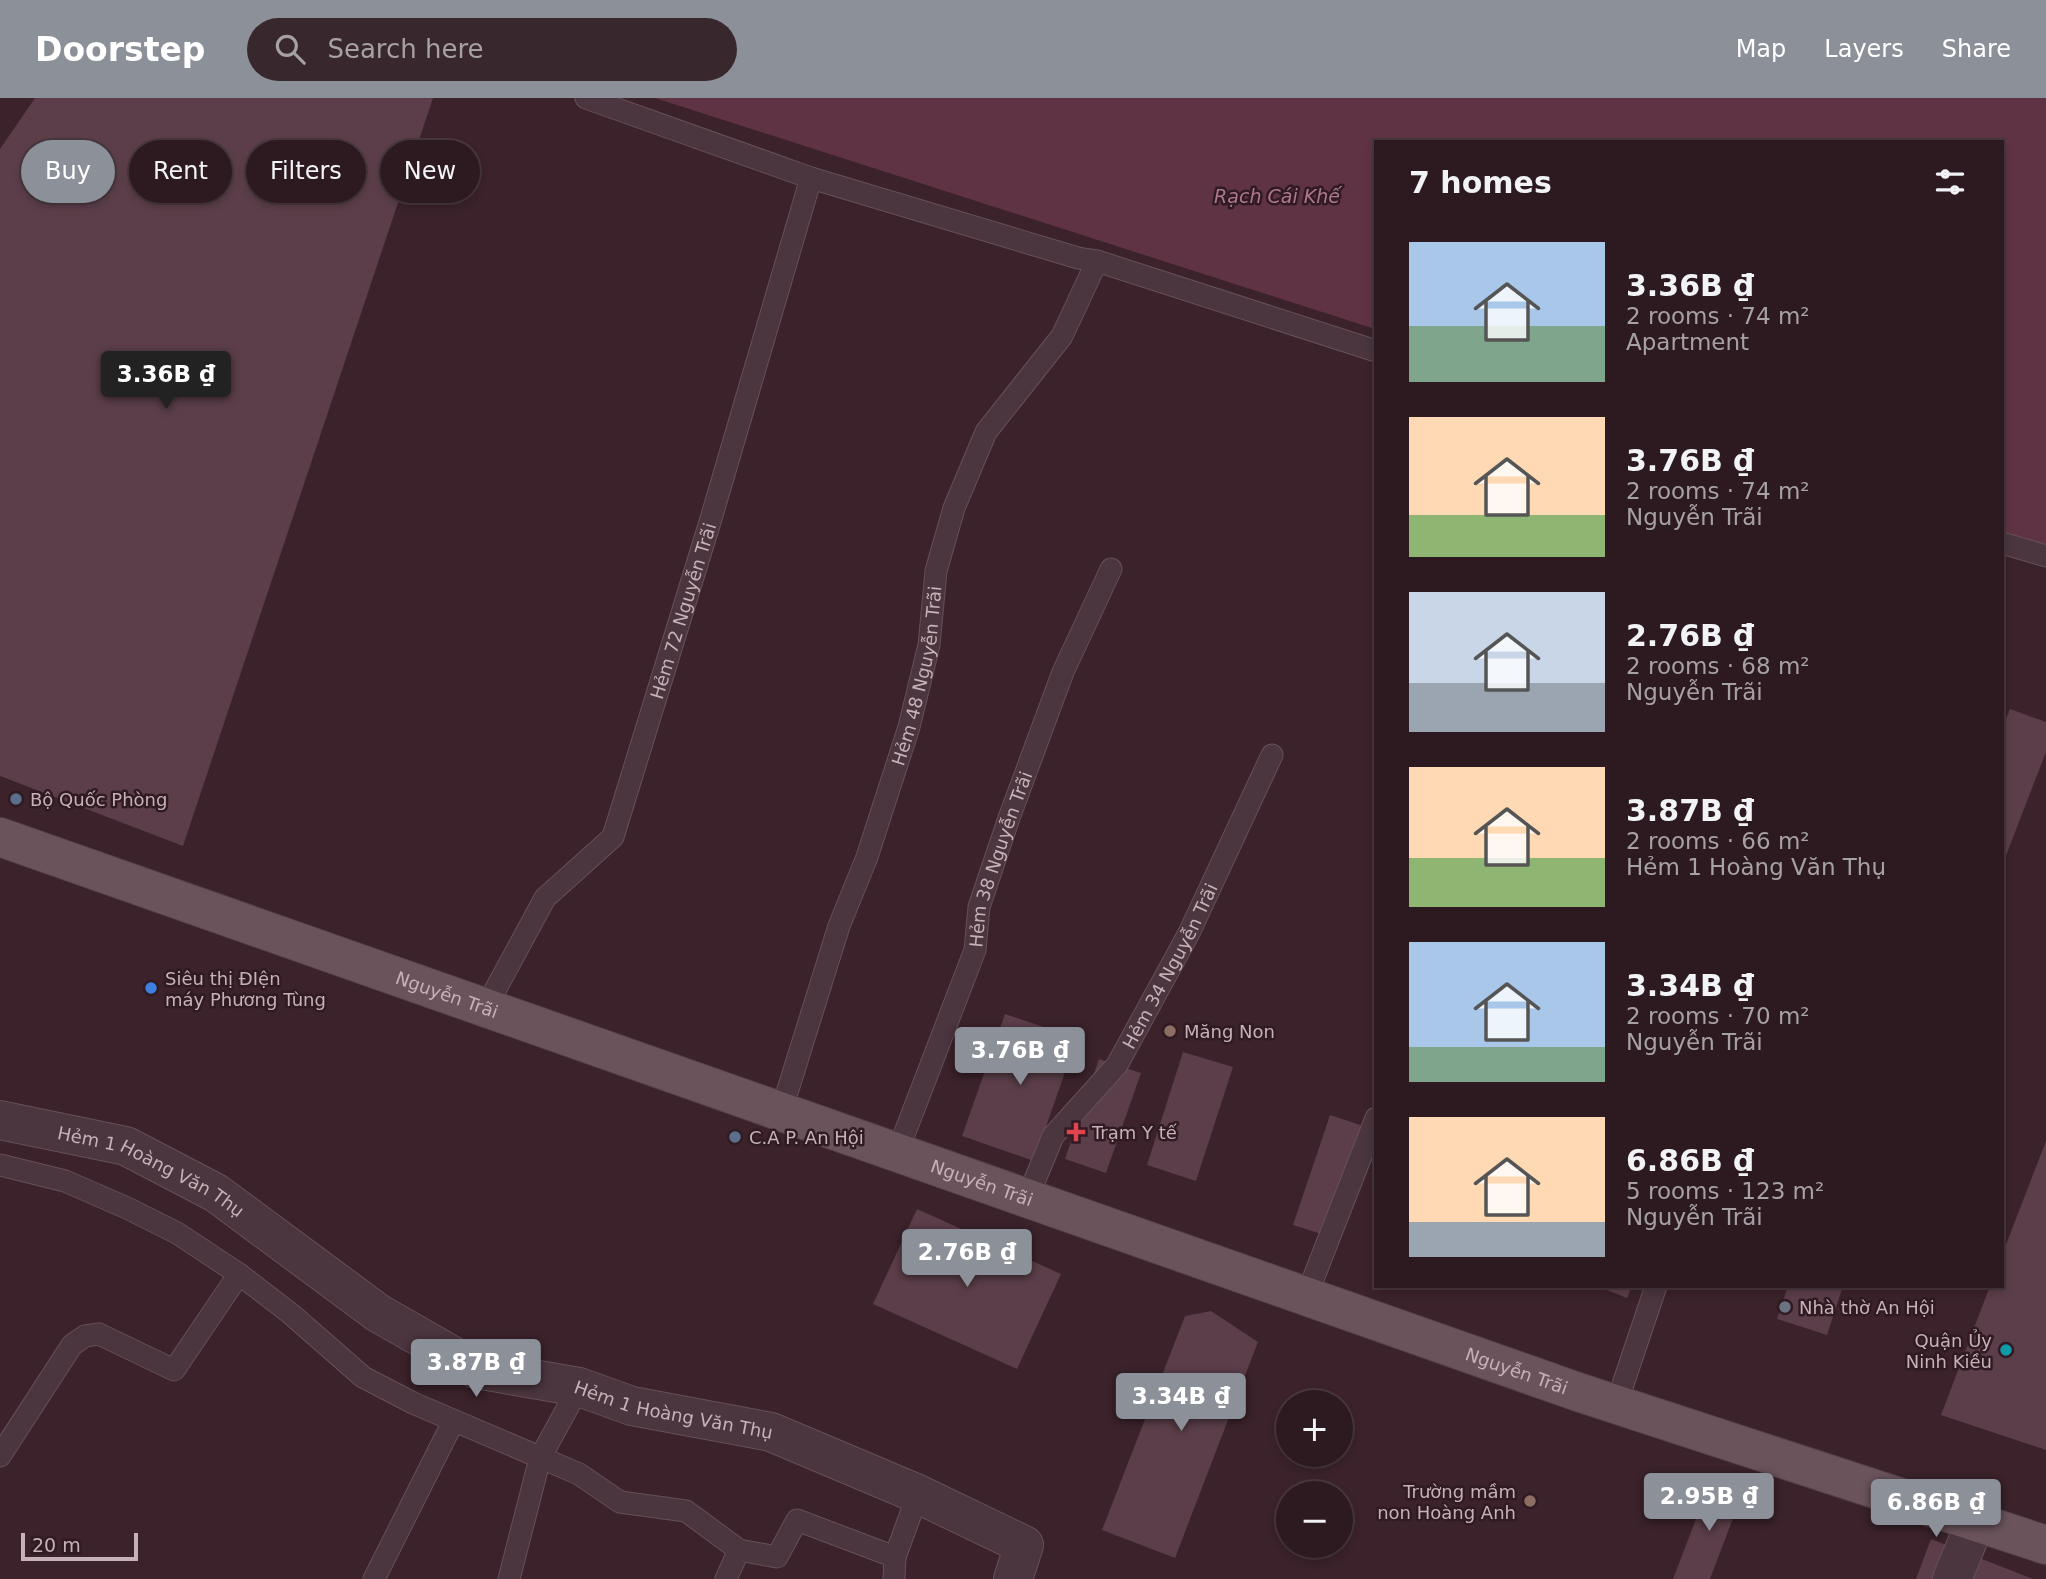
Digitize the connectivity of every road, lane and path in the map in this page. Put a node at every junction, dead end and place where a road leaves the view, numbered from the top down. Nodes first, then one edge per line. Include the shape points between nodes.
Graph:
1 (586, 98) edge
2 (811, 178) junction
3 (1097, 261) junction
4 (1374, 350) edge
5 (2004, 544) edge
6 (2046, 556) edge
7 (1111, 569) dead end
8 (1272, 755) dead end
9 (0, 837) edge
10 (486, 1007) junction
11 (781, 1112) junction
12 (0, 1119) edge
13 (1374, 1123) edge
14 (897, 1153) junction
15 (0, 1165) edge
16 (1027, 1199) junction
17 (239, 1274) junction
18 (1655, 1288) edge
19 (1306, 1297) junction
20 (579, 1387) junction
21 (1616, 1405) junction
22 (453, 1422) junction
23 (0, 1456) edge
24 (540, 1458) junction
25 (918, 1494) junction
26 (1976, 1521) junction
27 (2046, 1545) edge
28 (739, 1550) junction
29 (895, 1557) junction
30 (374, 1579) edge
31 (509, 1579) edge
32 (726, 1579) edge
33 (894, 1579) edge
34 (1013, 1579) edge
35 (1952, 1579) edge

1 - 2 lane
2 - 3 lane
2 - 10 lane, Hẻm 72 Nguyễn Trãi via 613,837 545,898
3 - 4 lane
3 - 11 lane, Hẻm 48 Nguyễn Trãi via 1062,335 986,432 954,508 936,570 929,645 909,727 867,857 839,926
5 - 6 lane
7 - 14 lane, Hẻm 38 Nguyễn Trãi via 1063,672 1009,818 979,907 975,950
8 - 16 lane, Hẻm 34 Nguyễn Trãi via 1189,933 1117,1065 1053,1136
9 - 10 main road, Nguyễn Trãi
10 - 11 main road, Nguyễn Trãi
11 - 14 main road, Nguyễn Trãi
12 - 20 street, Hẻm 1 Hoàng Văn Thụ via 126,1146 216,1193 378,1313 476,1369
13 - 19 lane
14 - 16 main road, Nguyễn Trãi
15 - 17 lane via 65,1181 127,1208 177,1233
16 - 19 main road, Nguyễn Trãi
17 - 22 lane via 363,1377
17 - 23 lane via 174,1370 99,1334 72,1345
18 - 21 lane
19 - 21 main road, Nguyễn Trãi
20 - 24 lane
20 - 25 street, Hẻm 1 Hoàng Văn Thụ via 632,1406 771,1432
21 - 26 main road, Nguyễn Trãi
22 - 24 lane
22 - 30 lane
24 - 28 lane via 579,1474 620,1502 686,1511
24 - 31 lane
25 - 29 lane
25 - 34 street, Hẻm 1 Hoàng Văn Thụ via 1024,1545
26 - 27 main road, Nguyễn Trãi
26 - 35 street
28 - 29 lane via 777,1557 797,1520
28 - 32 lane
29 - 33 lane

